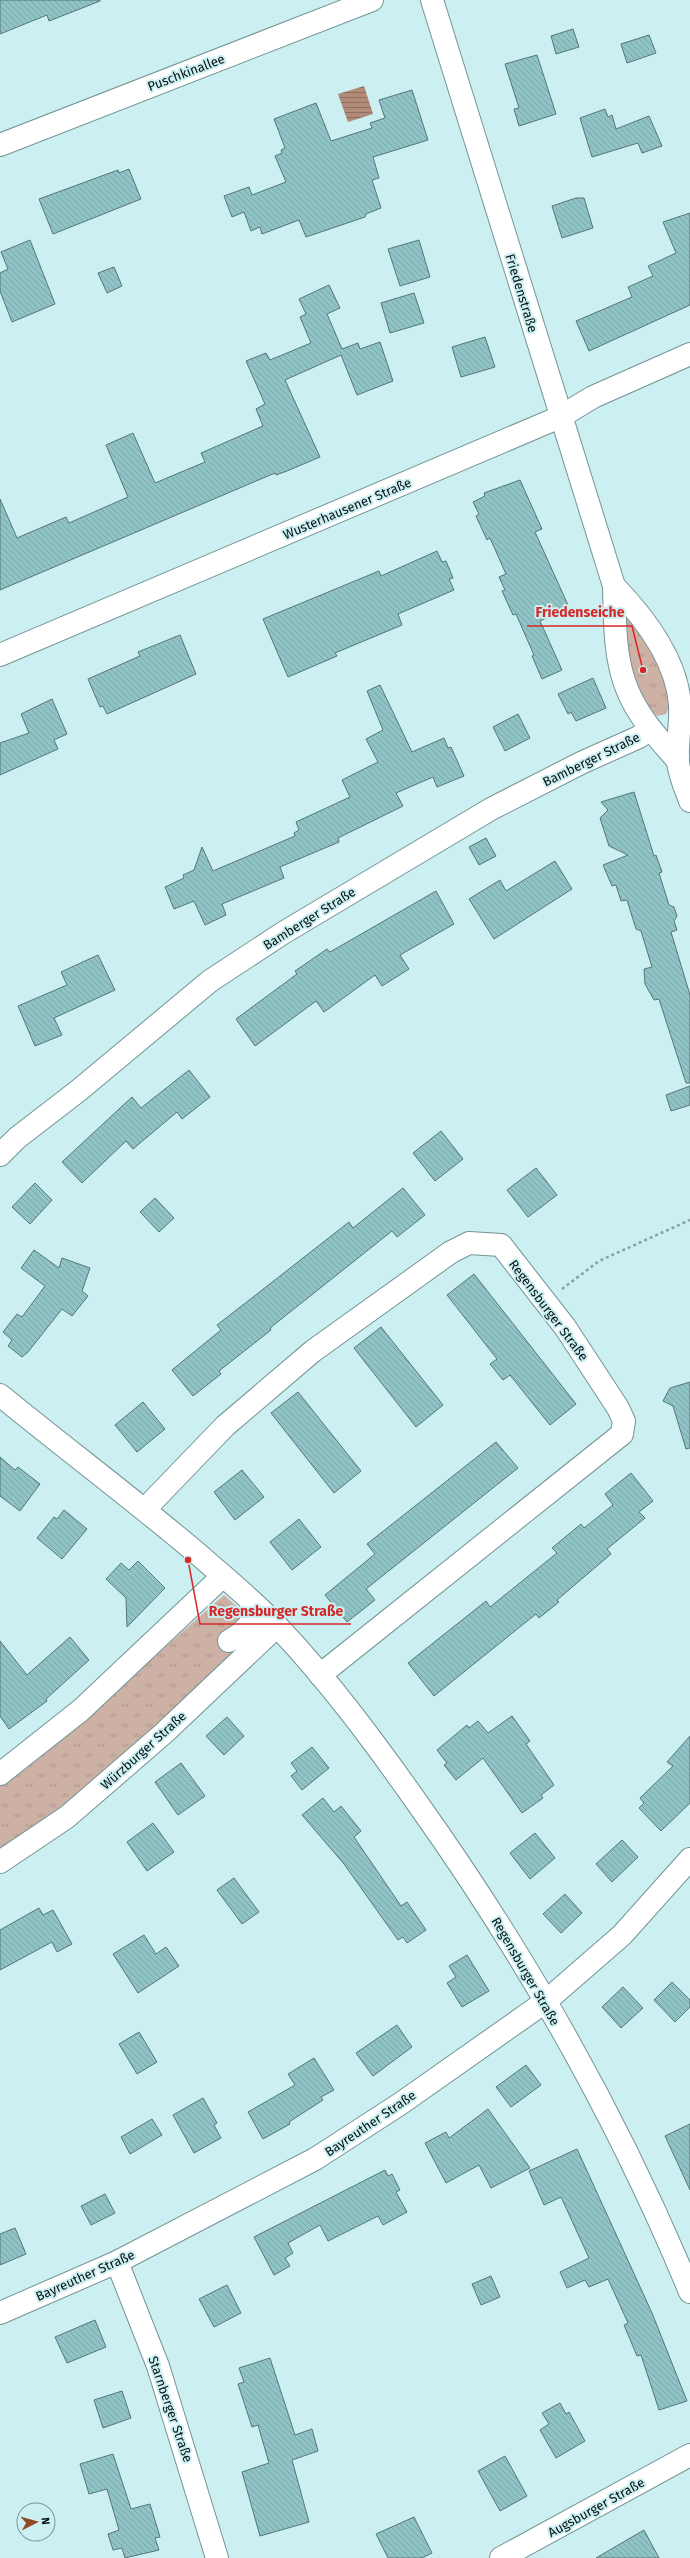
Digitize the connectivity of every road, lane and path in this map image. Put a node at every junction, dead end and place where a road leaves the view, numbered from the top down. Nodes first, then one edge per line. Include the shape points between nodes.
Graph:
1 (372, 0) edge
2 (432, 0) edge
3 (0, 145) edge
4 (690, 354) edge
5 (560, 417) junction
6 (614, 586) junction
7 (0, 655) edge
8 (650, 729) junction
9 (678, 761) junction
10 (690, 801) edge
11 (0, 1155) edge
12 (690, 1220) edge
13 (546, 1301) junction
14 (0, 1395) edge
15 (145, 1509) junction
16 (223, 1576) junction
17 (270, 1619) junction
18 (229, 1641) dead end
19 (320, 1675) junction
20 (0, 1774) edge
21 (690, 1859) edge
22 (0, 1862) edge
23 (544, 2002) junction
24 (117, 2262) junction
25 (690, 2292) edge
26 (0, 2313) edge
27 (690, 2455) edge
28 (536, 2550) edge
29 (217, 2558) edge
30 (501, 2558) edge

1 - 3 street, Puschkinallee
2 - 5 street, Friedenstraße
4 - 5 street, Wusterhausener Straße via 593,397
5 - 6 street, Friedenstraße
5 - 7 street, Wusterhausener Straße
6 - 8 street, Friedenstraße via 619,663 627,689
6 - 9 street, Friedenstraße via 642,618 668,662 680,704 681,736
8 - 9 street, Friedenstraße
8 - 11 street, Bamberger Straße via 639,737 576,765 491,808 282,933 210,981 78,1092 17,1138
9 - 10 street, Friedenstraße
12 - 13 path via 598,1261
13 - 15 street, Regensburger Straße via 501,1245 469,1243 451,1252 318,1346 225,1426
13 - 19 street, Regensburger Straße via 618,1408 624,1422 622,1434
14 - 15 street, Regensburger Straße
15 - 16 street, Regensburger Straße
16 - 17 street, Regensburger Straße
16 - 20 street via 81,1710
17 - 18 street
17 - 19 street, Regensburger Straße
17 - 22 street, Würzburger Straße via 164,1733 67,1817
19 - 23 street, Regensburger Straße via 384,1756 462,1865 510,1940
21 - 23 street, Bayreuther Straße via 622,1935
23 - 24 street, Bayreuther Straße via 320,2157
23 - 25 street, Regensburger Straße via 617,2133
24 - 26 street, Bayreuther Straße
24 - 29 street, Starnberger Straße via 158,2366
27 - 28 street, Augsburger Straße
28 - 30 street, Augsburger Straße

